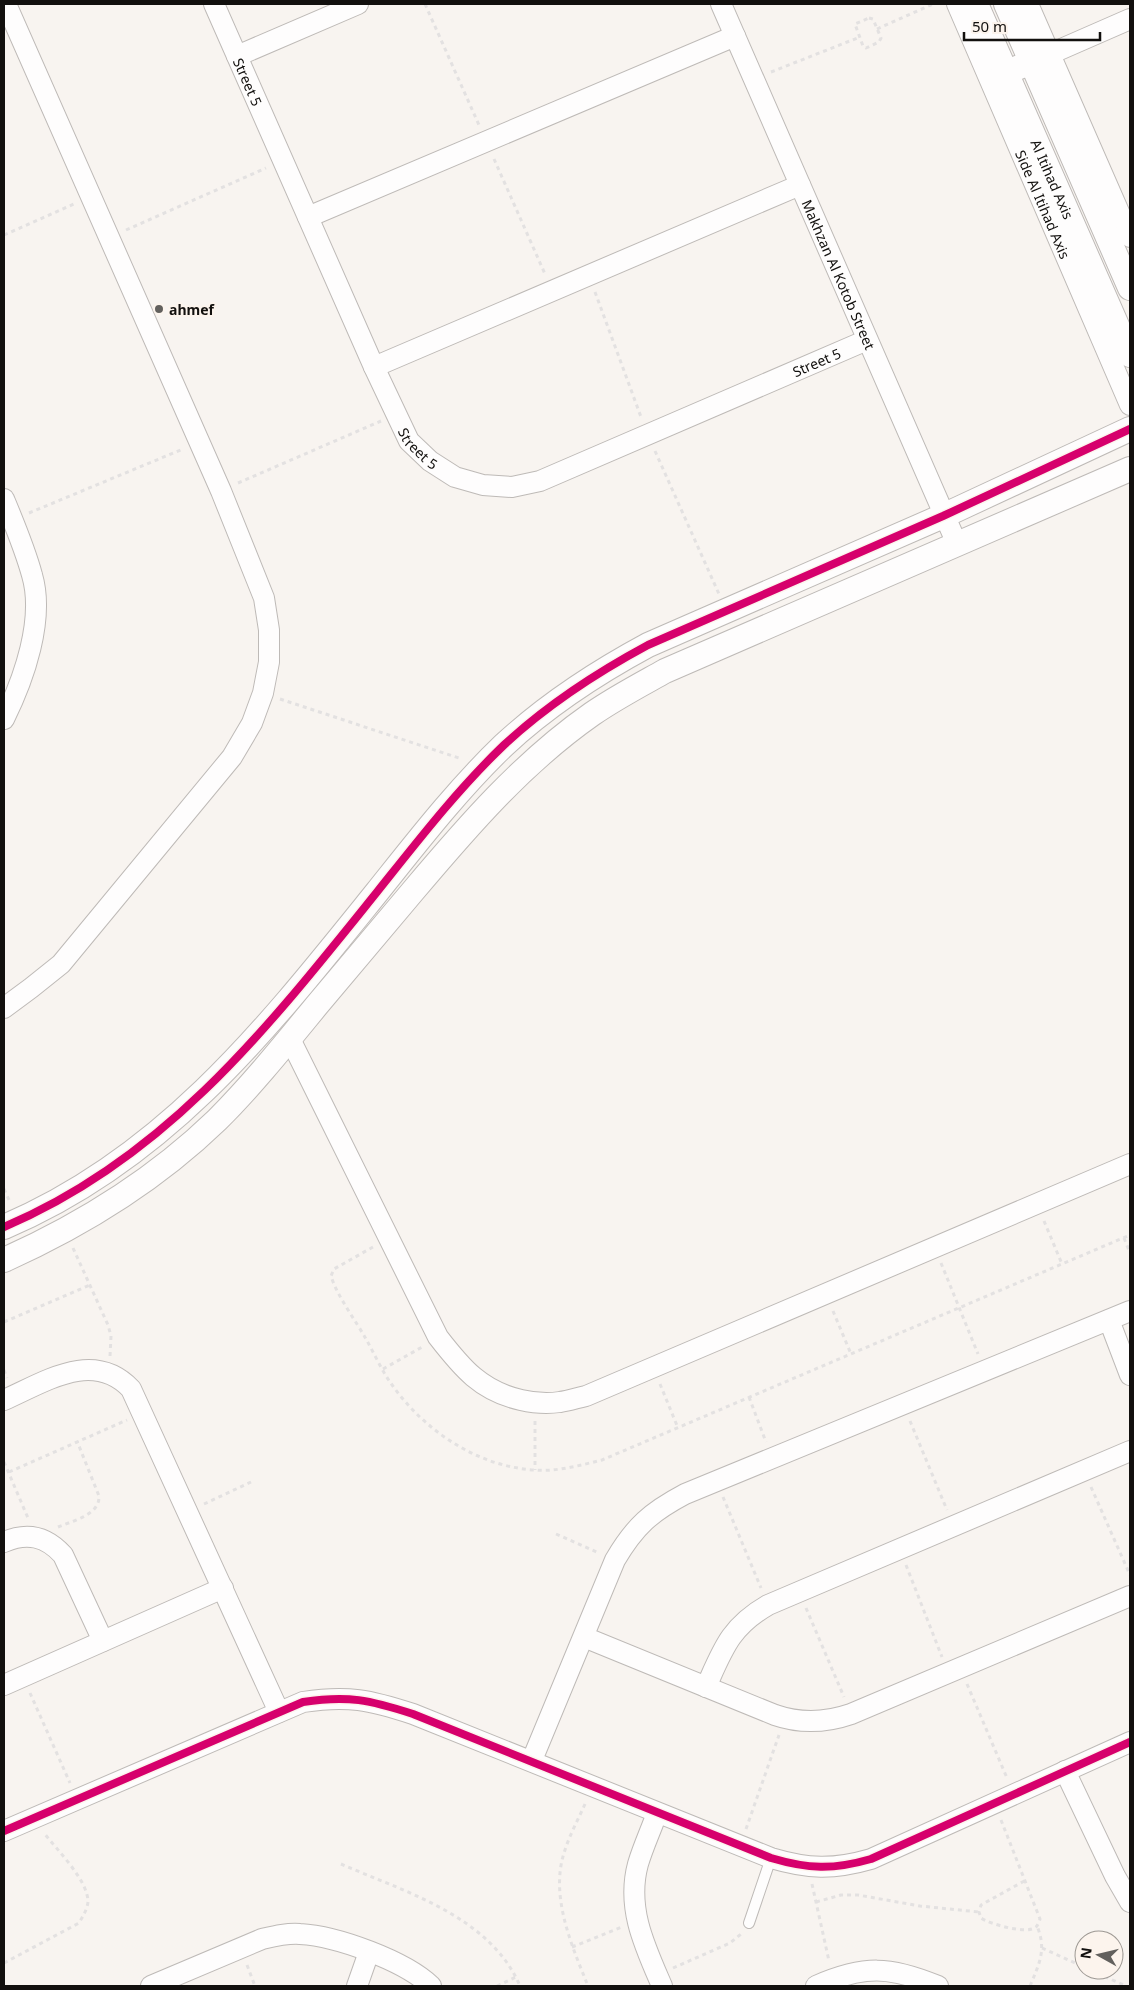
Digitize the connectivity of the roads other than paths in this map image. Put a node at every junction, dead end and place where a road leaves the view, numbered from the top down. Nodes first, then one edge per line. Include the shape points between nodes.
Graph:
1 (6, 4) edge
2 (214, 4) edge
3 (358, 4) edge
4 (721, 4) edge
5 (957, 4) edge
6 (976, 4) edge
7 (1006, 4) edge
8 (1028, 4) edge
9 (1130, 18) edge
10 (735, 36) junction
11 (237, 56) junction
12 (1041, 58) junction
13 (1006, 73) junction
14 (800, 185) junction
15 (308, 217) junction
16 (1130, 236) edge
17 (1130, 288) edge
18 (867, 340) junction
19 (1130, 355) edge
20 (374, 367) junction
21 (1130, 405) edge
22 (1130, 428) edge
23 (1130, 469) edge
24 (4, 499) edge
25 (943, 516) junction
26 (957, 544) junction
27 (4, 719) edge
28 (4, 1008) edge
29 (290, 1039) junction
30 (1130, 1164) edge
31 (4, 1227) edge
32 (4, 1260) edge
33 (1130, 1311) edge
34 (1109, 1320) junction
35 (1130, 1375) edge
36 (4, 1400) edge
37 (1130, 1451) edge
38 (4, 1542) edge
39 (223, 1588) junction
40 (1130, 1596) edge
41 (584, 1637) junction
42 (103, 1641) junction
43 (4, 1685) edge
44 (706, 1687) junction
45 (279, 1712) junction
46 (1130, 1742) edge
47 (532, 1760) junction
48 (1065, 1771) junction
49 (657, 1813) junction
50 (4, 1831) edge
51 (771, 1858) junction
52 (1130, 1902) edge
53 (749, 1922) road end
54 (369, 1952) junction
55 (659, 1980) edge
56 (824, 1983) edge
57 (151, 1986) edge
58 (357, 1986) edge
59 (431, 1986) edge
60 (938, 1986) edge

1 - 28 street via 221,491 264,598 269,654 263,693 252,723 232,757 61,964
2 - 11 street, Street 5
3 - 11 street
4 - 10 street, Makhzan Al Kotob Street
5 - 21 street, Side Al Itihad Axis
6 - 13 street, Al Itihad Axis
7 - 12 street, Al Itihad Axis
8 - 12 street
9 - 12 street
10 - 14 street, Makhzan Al Kotob Street
10 - 15 street
11 - 15 street, Street 5
12 - 13 street
12 - 16 street
12 - 17 street, Al Itihad Axis
13 - 19 street, Al Itihad Axis
14 - 18 street, Makhzan Al Kotob Street
14 - 20 street
15 - 20 street, Street 5
18 - 20 street, Street 5 via 540,481 512,487 483,485 455,477 430,462 409,441
18 - 25 street, Makhzan Al Kotob Street
22 - 25 street
23 - 26 street
24 - 27 street via 33,576 35,609 26,667
25 - 26 street, Makhzan Al Kotob Street
25 - 31 street via 648,645 572,690 537,716 483,766 296,992 191,1104 146,1143 104,1173
26 - 29 street via 666,671 592,715 527,767 474,820
29 - 30 street via 438,1337 459,1364 480,1383 504,1396 535,1403 559,1403 586,1396
29 - 32 street via 242,1094 190,1145 129,1192 65,1230
33 - 34 street
34 - 35 street
34 - 41 street via 661,1507 627,1540 615,1560
36 - 39 street via 57,1377 95,1369 115,1375 132,1389
37 - 44 street via 768,1605 752,1614 726,1642
38 - 42 street via 36,1537 51,1543 63,1555
39 - 42 street
39 - 45 street
40 - 44 street via 835,1720 801,1722 785,1718
41 - 44 street
41 - 47 street
42 - 43 street
45 - 47 street via 303,1702 359,1699 413,1714
45 - 50 street
46 - 48 street
47 - 49 street
48 - 51 street via 870,1859 850,1865 808,1867
48 - 52 street
49 - 51 street
49 - 55 street via 634,1884 637,1922
51 - 53 lane
54 - 57 street via 317,1936 280,1935 262,1939
54 - 58 street
54 - 59 street via 411,1970
56 - 60 street via 845,1974 885,1970

